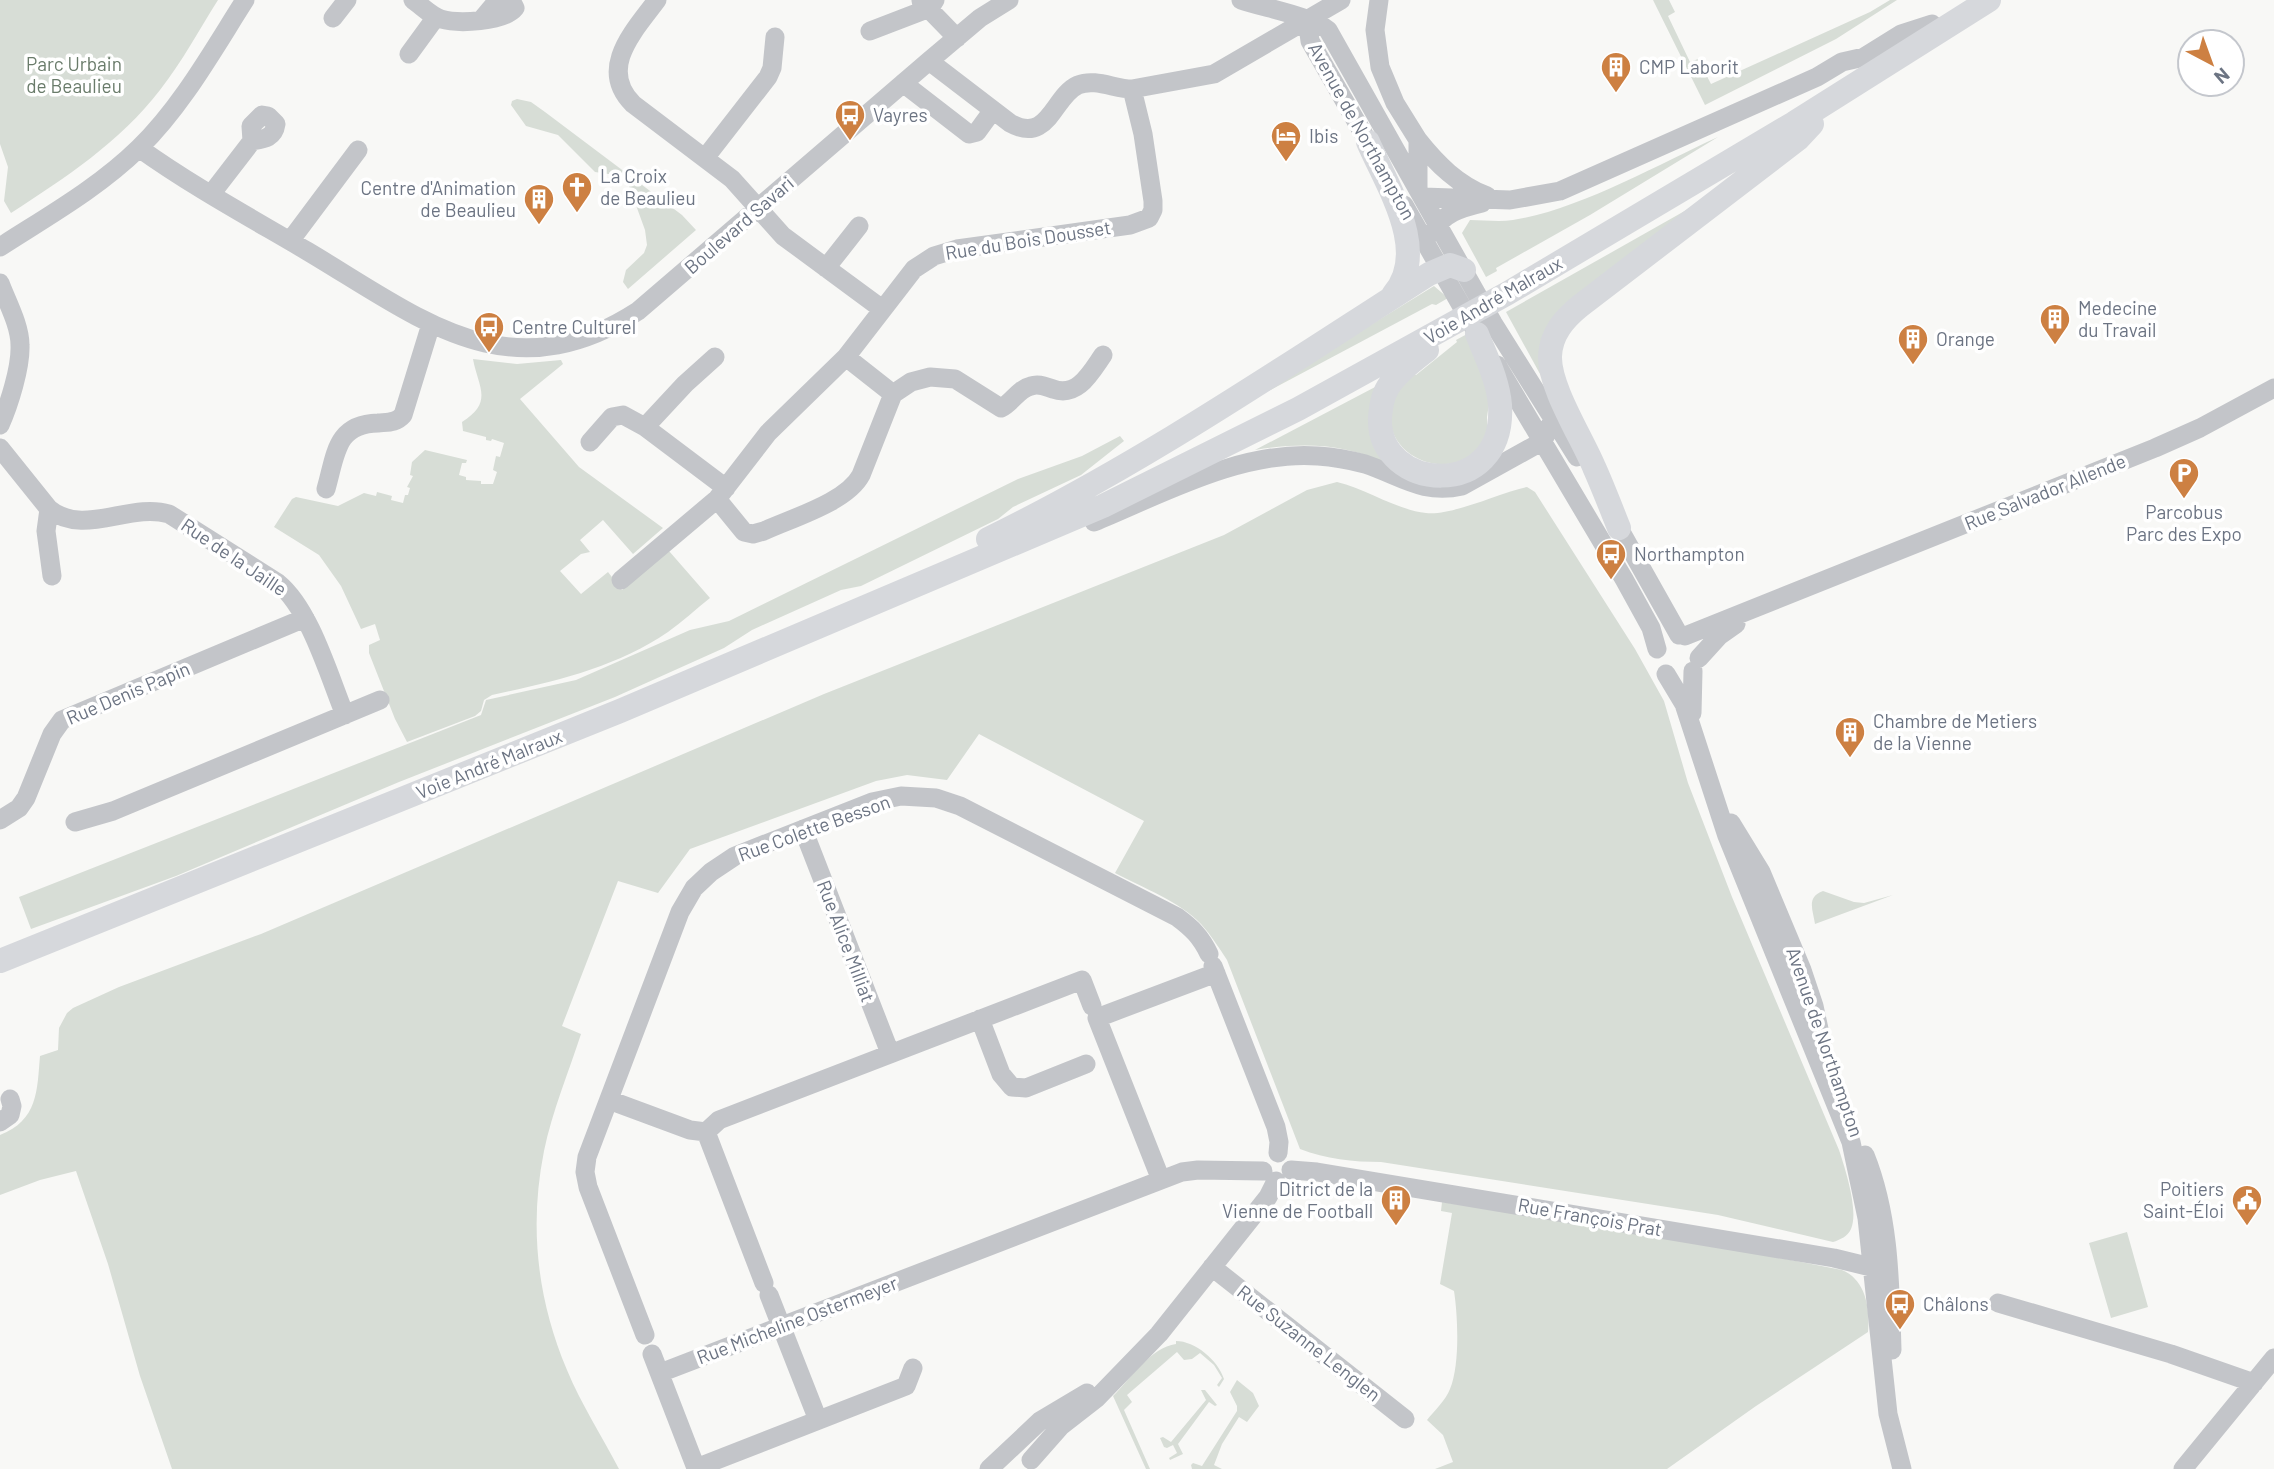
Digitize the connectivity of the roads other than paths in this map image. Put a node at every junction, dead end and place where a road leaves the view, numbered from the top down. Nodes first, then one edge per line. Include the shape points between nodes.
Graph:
1 (245, 0) edge
2 (347, 0) edge
3 (413, 0) edge
4 (498, 0) edge
5 (511, 0) edge
6 (658, 0) edge
7 (666, 0) edge
8 (1009, 0) edge
9 (1241, 0) edge
10 (1341, 0) edge
11 (1379, 0) edge
12 (1970, 0) edge
13 (1989, 0) edge
14 (928, 3) edge
15 (436, 17) junction
16 (333, 18) dead end
17 (482, 19) junction
18 (1307, 19) junction
19 (1932, 24) junction
20 (870, 31) dead end
21 (775, 37) dead end
22 (957, 38) junction
23 (409, 54) dead end
24 (929, 61) junction
25 (903, 83) junction
26 (1132, 89) junction
27 (1827, 102) junction
28 (993, 110) junction
29 (1418, 140) junction
30 (252, 141) dead end
31 (1368, 142) junction
32 (139, 148) junction
33 (358, 150) dead end
34 (705, 158) junction
35 (212, 193) junction
36 (1421, 193) junction
37 (1495, 200) junction
38 (758, 208) junction
39 (1438, 223) junction
40 (859, 226) dead end
41 (290, 241) junction
42 (1426, 244) junction
43 (0, 247) edge
44 (826, 268) junction
45 (1452, 269) junction
46 (0, 283) edge
47 (1506, 288) junction
48 (1390, 298) junction
49 (882, 309) junction
50 (431, 324) junction
51 (1457, 326) junction
52 (1103, 355) dead end
53 (715, 357) dead end
54 (846, 357) junction
55 (2274, 388) edge
56 (893, 394) junction
57 (1554, 416) junction
58 (0, 425) edge
59 (645, 427) junction
60 (590, 442) dead end
61 (1543, 442) junction
62 (0, 448) edge
63 (326, 489) dead end
64 (721, 494) junction
65 (49, 509) junction
66 (1619, 528) junction
67 (52, 576) dead end
68 (621, 580) dead end
69 (1811, 586) junction
70 (860, 607) junction
71 (1666, 611) junction
72 (305, 618) junction
73 (1682, 635) junction
74 (1657, 649) junction
75 (1696, 664) junction
76 (1666, 674) junction
77 (380, 700) dead end
78 (345, 715) junction
79 (1694, 732) junction
80 (1711, 789) junction
81 (0, 820) edge
82 (75, 822) dead end
83 (803, 829) junction
84 (104, 919) junction
85 (0, 945) edge
86 (1784, 949) junction
87 (0, 961) edge
88 (1213, 964) junction
89 (1094, 1012) junction
90 (980, 1019) junction
91 (890, 1054) junction
92 (1097, 1060) junction
93 (10, 1099) dead end
94 (609, 1100) junction
95 (0, 1122) edge
96 (706, 1132) junction
97 (1277, 1174) junction
98 (1161, 1180) junction
99 (1212, 1268) junction
100 (1880, 1269) junction
101 (1998, 1303) dead end
102 (781, 1326) junction
103 (645, 1335) dead end
104 (652, 1354) dead end
105 (2274, 1359) edge
106 (913, 1368) dead end
107 (1123, 1372) junction
108 (660, 1373) junction
109 (2254, 1382) junction
110 (1405, 1419) dead end
111 (818, 1420) junction
112 (1022, 1437) junction
113 (1033, 1465) edge
114 (696, 1468) edge
115 (989, 1469) edge
116 (1902, 1469) edge
117 (2183, 1469) edge

1 - 32 street via 180,100
2 - 16 street
3 - 15 street
4 - 17 street
5 - 17 street via 515,8 509,14
6 - 7 street
6 - 34 street via 621,53 622,86 633,104
8 - 22 street, Boulevard Savari
9 - 18 street
10 - 18 street
11 - 29 street via 1375,30 1380,68
12 - 19 main road, Voie André Malraux
13 - 27 main road, Voie André Malraux
14 - 20 street
14 - 22 street
15 - 17 street
15 - 23 street
18 - 26 street via 1214,74
18 - 31 street, Avenue de Northampton via 1310,41
18 - 36 street, Avenue de Northampton via 1328,30
19 - 37 street via 1901,34 1864,57 1842,62 1818,77 1560,191
19 - 47 main road, Voie André Malraux
21 - 34 street via 768,77
22 - 24 street, Boulevard Savari
24 - 25 street, Boulevard Savari
24 - 28 street
25 - 28 street via 969,134 977,132
25 - 38 street, Boulevard Savari
26 - 28 street via 1094,82 1079,85 1030,129 1017,127
26 - 49 street, Rue du Bois Dousset via 1153,201 1149,218 1130,225 940,253 914,269
27 - 47 main road, Voie André Malraux
27 - 66 main road via 1798,139 1580,306 1555,336 1550,355 1553,377
29 - 36 street
29 - 37 street via 1461,183
30 - 35 street
31 - 42 street, Avenue de Northampton
31 - 48 main road via 1404,225 1409,250 1404,279
32 - 35 street, Boulevard Savari
32 - 43 street via 90,190
33 - 41 street
34 - 38 street via 733,179
35 - 41 street, Boulevard Savari
36 - 37 street
36 - 39 street, Avenue de Northampton
37 - 39 street via 1464,207
38 - 44 street via 783,236
38 - 50 street, Boulevard Savari via 638,311 576,341 537,348 498,345 469,340
39 - 42 street
39 - 45 street, Avenue de Northampton
40 - 44 street
41 - 50 street, Boulevard Savari
42 - 45 street, Avenue de Northampton
44 - 49 street
45 - 48 main road
45 - 51 street, Avenue de Northampton
45 - 57 street, Avenue de Northampton
46 - 58 street via 20,345
47 - 51 main road, Voie André Malraux
48 - 70 main road via 1114,472
49 - 54 street, Rue du Bois Dousset
50 - 63 street via 403,415 347,432
51 - 51 main road via 1497,384 1498,429 1479,463 1447,477 1432,476 1409,467 1392,453 1380,424 1381,405 1396,377
51 - 61 street, Avenue de Northampton
51 - 70 main road, Voie André Malraux via 975,559
52 - 56 street via 1072,389 1034,385 1001,408 960,381 944,377 917,380
53 - 59 street
54 - 56 street
54 - 64 street, Rue du Bois Dousset via 768,433
55 - 69 street, Rue Salvador Allende via 2155,448
56 - 64 street via 861,475 843,495 754,534 744,532
57 - 61 street
57 - 66 street, Avenue de Northampton
59 - 60 street via 619,414
59 - 64 street
61 - 70 street via 1473,482 1448,490 1424,488 1365,464 1316,455 1244,464 979,568
61 - 74 street, Avenue de Northampton via 1644,614
62 - 65 street
64 - 68 street, Rue du Bois Dousset
65 - 67 street
65 - 72 street, Rue de la Jaille via 77,520 138,512 169,514 278,583
66 - 71 street, Avenue de Northampton
69 - 71 street, Rue Salvador Allende via 1705,621 1682,619
69 - 73 street, Rue Salvador Allende
69 - 75 street, Rue Salvador Allende via 1732,625
70 - 84 main road, Voie André Malraux via 620,711
71 - 73 street, Avenue de Northampton
72 - 78 street, Rue de la Jaille
72 - 81 street, Rue Denis Papin via 62,720 26,798
73 - 74 street via 1665,639
73 - 75 street via 1697,647
74 - 76 street via 1657,664
75 - 76 street via 1680,677
75 - 79 street, Avenue de Northampton via 1691,699
76 - 79 street, Avenue de Northampton
77 - 78 street
78 - 82 street via 113,811
79 - 80 street, Avenue de Northampton
80 - 86 street, Avenue de Northampton via 1727,836
80 - 86 street, Avenue de Northampton via 1757,863
83 - 88 street, Rue Colette Besson via 872,802 901,796 936,798 1177,917 1193,928
83 - 91 street, Rue Alice Milliat
83 - 94 street, Rue Colette Besson via 734,856 694,888 680,912
84 - 85 main road
84 - 87 main road, Voie André Malraux
86 - 100 street, Avenue de Northampton via 1852,1142
88 - 89 street
88 - 97 street, Rue Colette Besson via 1276,1127 1278,1153 1266,1158
89 - 90 street via 1082,980
89 - 92 street
90 - 91 street
90 - 92 street via 1001,1074 1012,1087 1026,1088
91 - 96 street via 719,1120
92 - 98 street
93 - 95 street via 12,1111
94 - 96 street
94 - 103 street, Rue Colette Besson via 584,1172
96 - 102 street
97 - 98 street, Rue Micheline Ostermeyer via 1190,1171
97 - 99 street via 1268,1198
97 - 100 street, Rue François Prat via 1317,1172
98 - 102 street, Rue Micheline Ostermeyer
99 - 107 street
99 - 110 street, Rue Suzanne Lenglen
100 - 116 street, Avenue de Northampton via 1894,1438
101 - 109 street
102 - 108 street, Rue Micheline Ostermeyer
102 - 111 street
104 - 108 street
105 - 109 street
106 - 111 street via 906,1386
107 - 112 street via 1040,1421
107 - 113 street via 1061,1426
108 - 114 street
109 - 117 street
111 - 114 street
112 - 113 street
112 - 115 street

